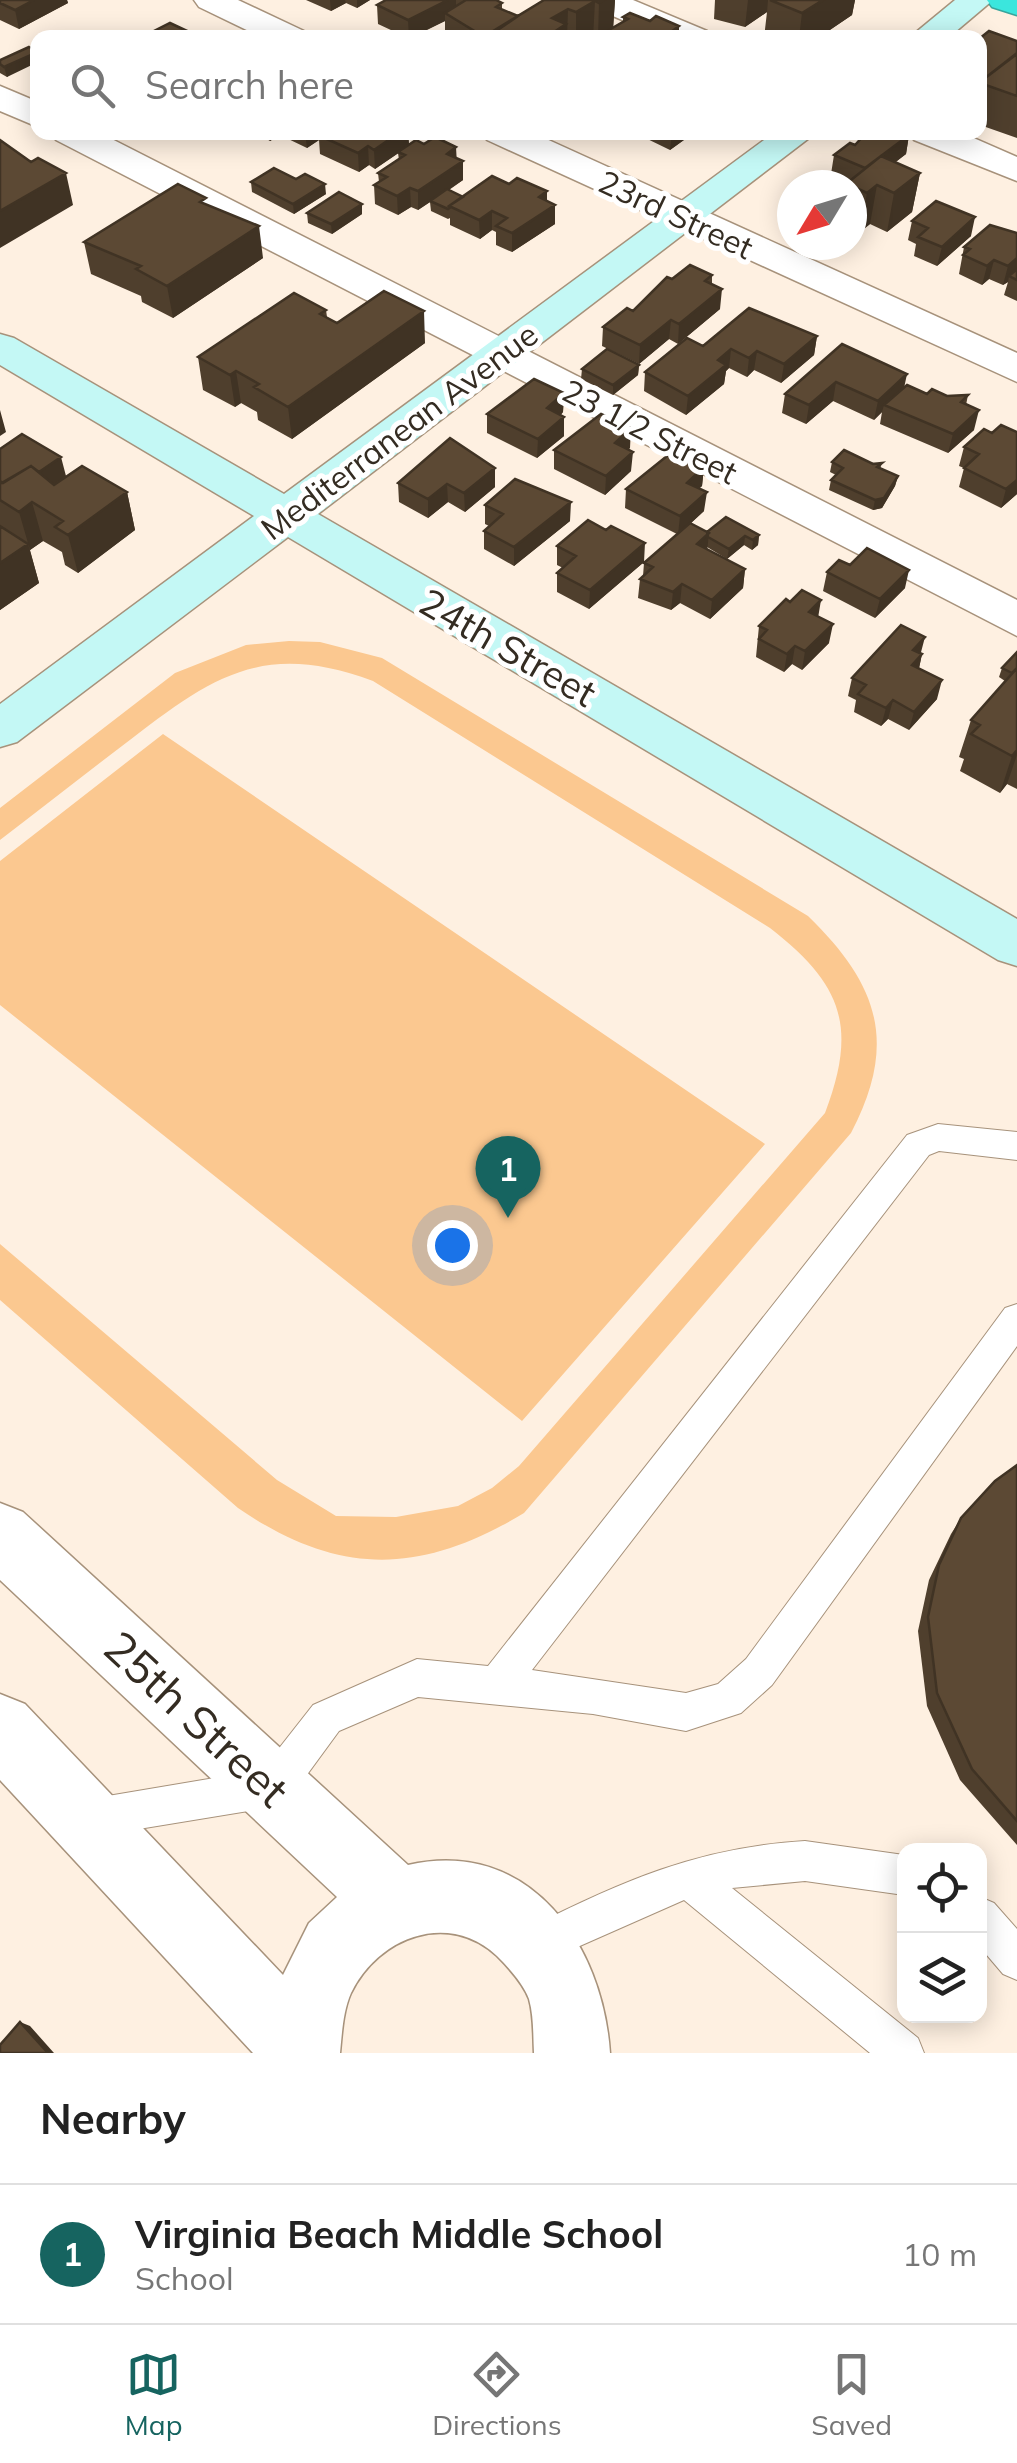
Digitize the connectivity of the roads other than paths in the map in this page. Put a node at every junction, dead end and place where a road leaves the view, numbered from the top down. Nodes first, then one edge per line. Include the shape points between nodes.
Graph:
1 (210, 0) edge
2 (604, 0) edge
3 (976, 0) edge
4 (1004, 0) edge
5 (1017, 5) edge
6 (275, 30) edge
7 (676, 30) edge
8 (937, 30) edge
9 (0, 97) edge
10 (30, 112) edge
11 (84, 140) edge
12 (517, 140) edge
13 (788, 140) edge
14 (946, 140) edge
15 (1017, 170) edge
16 (685, 218) junction
17 (0, 347) edge
18 (501, 355) junction
19 (1017, 370) edge
20 (285, 516) junction
21 (1017, 620) edge
22 (0, 728) edge
23 (1017, 944) edge
24 (1017, 1146) edge
25 (1017, 1319) edge
26 (0, 1534) edge
27 (497, 1686) junction
28 (0, 1729) edge
29 (273, 1788) junction
30 (85, 1819) junction
31 (897, 1874) edge
32 (687, 1877) junction
33 (394, 1901) junction
34 (987, 1926) edge
35 (540, 1944) junction
36 (1017, 1960) edge
37 (302, 2052) edge
38 (572, 2053) edge
39 (903, 2053) edge

1 - 6 street
2 - 7 street
3 - 8 street
4 - 5 highway
9 - 10 street
11 - 18 street, 23 1/2 Street
12 - 16 street, 23rd Street
13 - 16 street, Mediterranean Avenue
14 - 15 street
16 - 18 street, Mediterranean Avenue
16 - 19 street, 23rd Street
17 - 20 street, 24th Street
18 - 20 street, Mediterranean Avenue
18 - 21 street, 23 1/2 Street
20 - 22 street, Mediterranean Avenue
20 - 23 street, 24th Street
24 - 27 lane via 938,1137 918,1145
25 - 27 lane via 759,1672 728,1700 686,1712
26 - 29 street, 25th Street
27 - 29 lane via 417,1678 326,1718
28 - 30 street
29 - 30 lane
29 - 33 street, 25th Street
30 - 37 street
31 - 32 lane via 807,1860 713,1868
32 - 35 lane via 620,1901
32 - 39 lane
33 - 35 street via 453,1893 496,1906
33 - 37 street via 354,1926 334,1949 310,1998
34 - 36 lane
35 - 38 street via 568,2004

